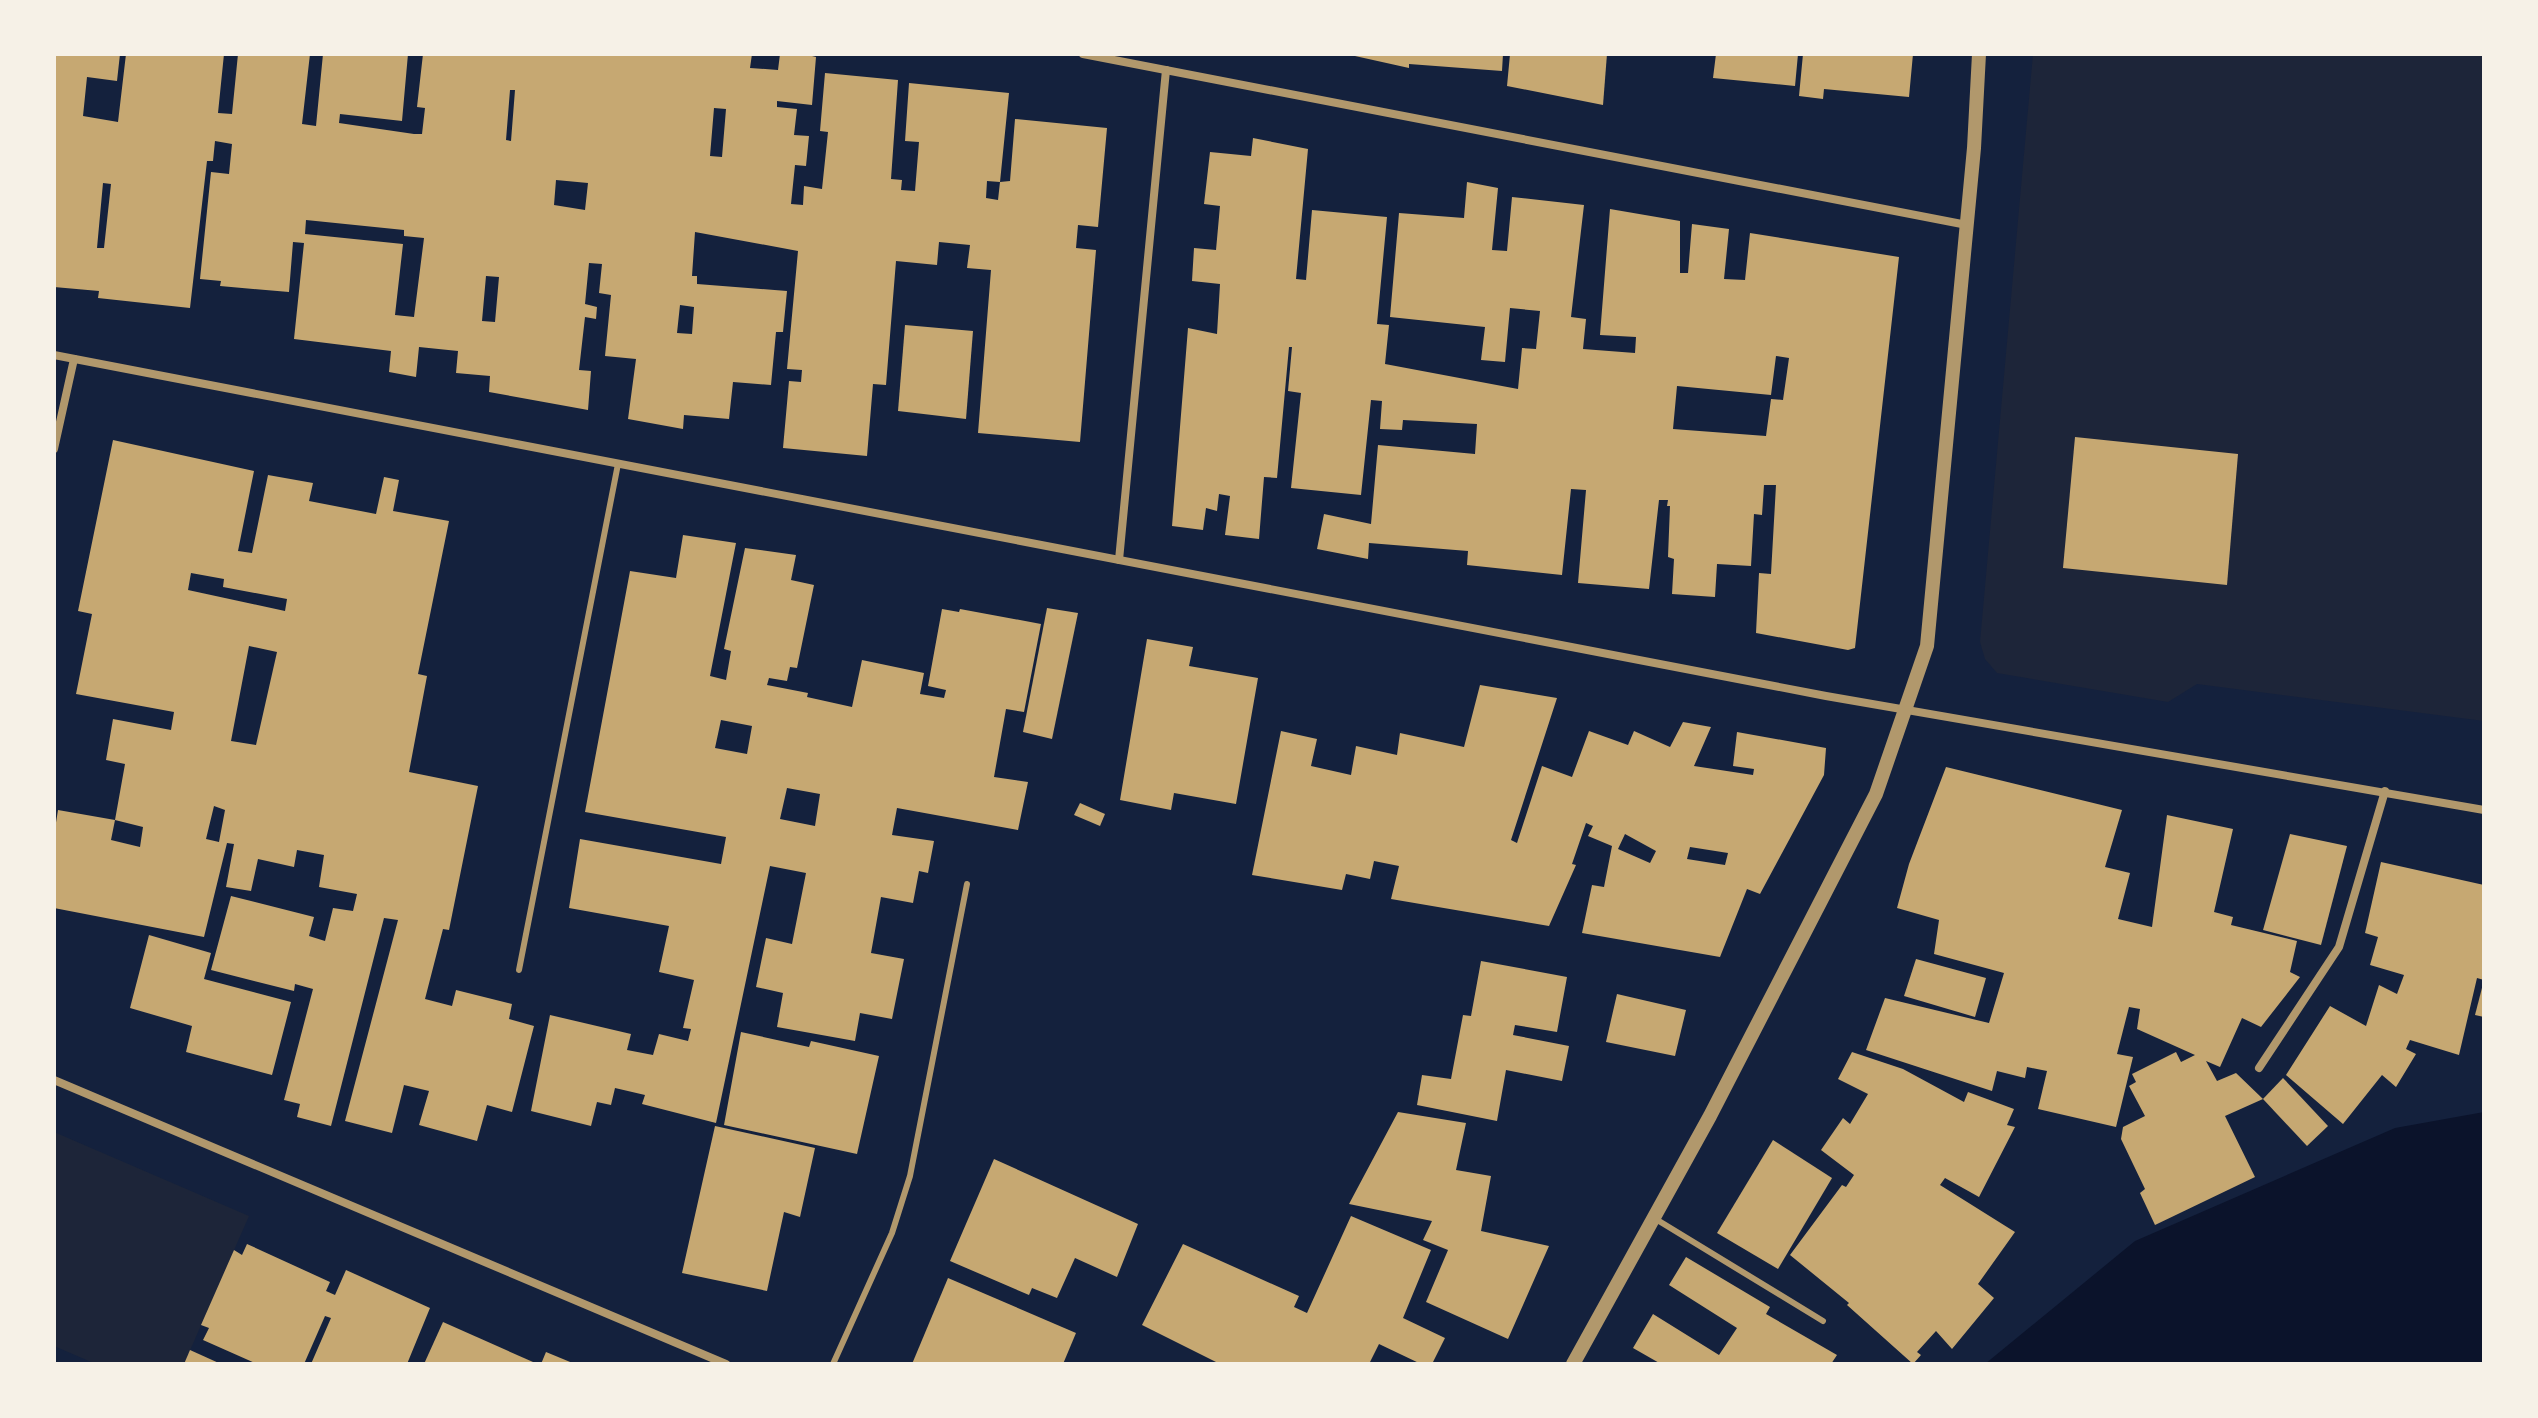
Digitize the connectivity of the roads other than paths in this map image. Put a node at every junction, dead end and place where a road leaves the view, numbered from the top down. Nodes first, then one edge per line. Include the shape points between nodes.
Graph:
1 (1083, 54) edge
2 (1979, 54) edge
3 (1166, 70) junction
4 (1967, 225) junction
5 (54, 355) edge
6 (74, 359) junction
7 (54, 449) edge
8 (618, 464) junction
9 (1119, 560) junction
10 (1905, 710) junction
11 (2385, 791) junction
12 (2484, 810) edge
13 (967, 884) dead end
14 (519, 970) dead end
15 (2259, 1068) dead end
16 (54, 1080) edge
17 (1654, 1218) junction
18 (1823, 1321) dead end
19 (726, 1364) edge
20 (833, 1364) edge
21 (1573, 1364) edge

1 - 3 street
2 - 4 street
3 - 4 street
3 - 9 street
4 - 10 street via 1927,646
5 - 6 street
6 - 7 street
6 - 8 street
8 - 9 street
8 - 14 lane
9 - 10 street
10 - 11 street
10 - 17 street via 1876,794
11 - 12 street
11 - 15 street via 2339,947
13 - 20 lane via 910,1176 892,1233
16 - 19 street
17 - 18 lane
17 - 21 street

